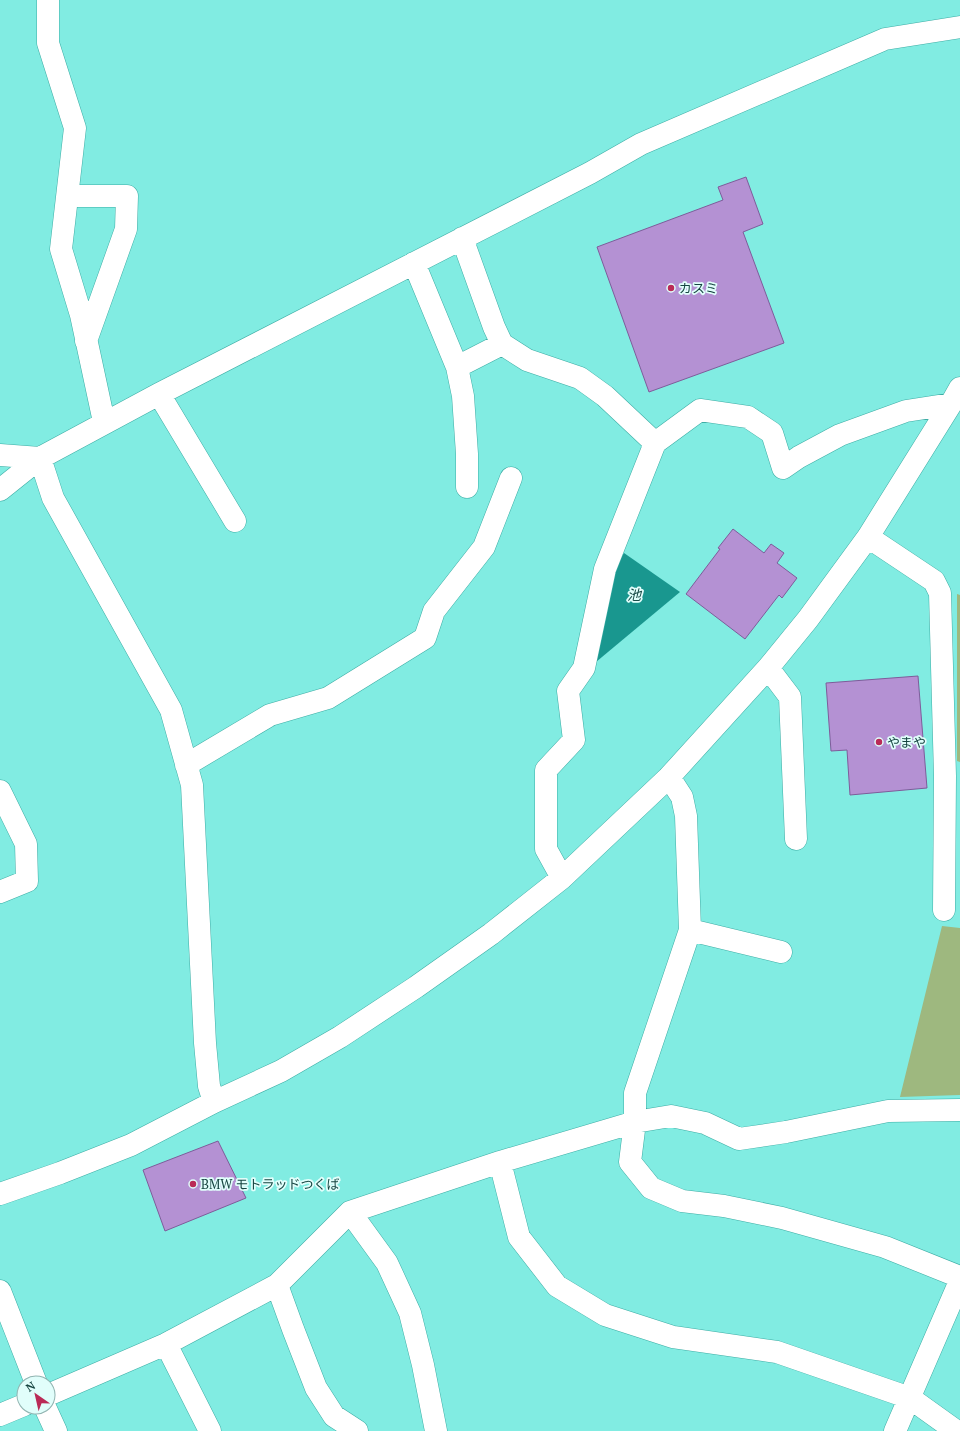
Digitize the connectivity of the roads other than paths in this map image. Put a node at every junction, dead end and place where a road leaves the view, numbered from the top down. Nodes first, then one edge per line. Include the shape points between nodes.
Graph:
1 (48, 0) edge
2 (960, 27) edge
3 (68, 196) junction
4 (462, 238) junction
5 (414, 263) junction
6 (86, 341) junction
7 (502, 344) junction
8 (457, 367) junction
9 (159, 394) junction
10 (956, 396) edge
11 (104, 422) junction
12 (655, 444) junction
13 (0, 455) edge
14 (40, 458) junction
15 (511, 478) dead end
16 (467, 487) dead end
17 (0, 490) edge
18 (235, 521) dead end
19 (868, 537) junction
20 (768, 668) junction
21 (186, 765) junction
22 (669, 778) junction
23 (0, 792) edge
24 (796, 839) dead end
25 (562, 878) junction
26 (0, 892) edge
27 (944, 910) dead end
28 (690, 930) junction
29 (781, 952) dead end
30 (214, 1102) junction
31 (960, 1110) edge
32 (635, 1122) junction
33 (500, 1162) junction
34 (0, 1194) edge
35 (350, 1212) junction
36 (960, 1277) edge
37 (960, 1281) edge
38 (277, 1285) junction
39 (0, 1291) edge
40 (166, 1344) junction
41 (33, 1375) edge
42 (56, 1392) edge
43 (910, 1398) junction
44 (16, 1408) edge
45 (0, 1415) edge
46 (49, 1415) edge
47 (56, 1431) edge
48 (210, 1431) edge
49 (357, 1431) edge
50 (436, 1431) edge
51 (895, 1431) edge
52 (956, 1431) edge

1 - 3 street via 48,43 75,128
2 - 4 street via 884,39 641,144
3 - 6 street via 61,249
3 - 6 street via 127,196 126,229
4 - 5 street
4 - 7 street
5 - 8 street
5 - 9 street
6 - 11 street
7 - 8 street
7 - 12 street via 527,360 580,378 605,396
8 - 16 street via 463,396 468,454
9 - 11 street
9 - 18 street
10 - 12 street via 840,435 783,468 772,434 748,417 700,410
10 - 19 street
11 - 14 street
12 - 25 street via 605,569 584,668 568,691 574,740 546,770 546,849
13 - 14 street
14 - 17 street
14 - 21 street via 53,498 171,710
15 - 21 street via 484,547 434,610 425,638 328,698 270,715
19 - 20 street via 808,619
19 - 27 street via 934,582 940,593 945,776
20 - 22 street
20 - 24 street via 790,697
21 - 30 street via 192,785 205,1042 209,1086
22 - 25 street
22 - 28 street via 682,797 686,816
23 - 26 street via 26,844 27,881
25 - 30 street via 490,934 340,1038 281,1071
28 - 29 street
28 - 32 street via 636,1093
30 - 34 street via 131,1145
31 - 32 street via 888,1112 739,1139 705,1123 671,1116
32 - 33 street
32 - 36 street via 630,1162 651,1188 682,1201 724,1206 782,1218 885,1248
33 - 35 street
33 - 43 street via 519,1237 557,1286 605,1315 673,1337 777,1352
35 - 38 street
35 - 50 street via 387,1263 410,1313
37 - 43 street
38 - 40 street
38 - 49 street via 316,1388 334,1416
39 - 41 street
40 - 42 street
40 - 48 street
43 - 51 street
43 - 52 street
44 - 45 street
46 - 47 street

